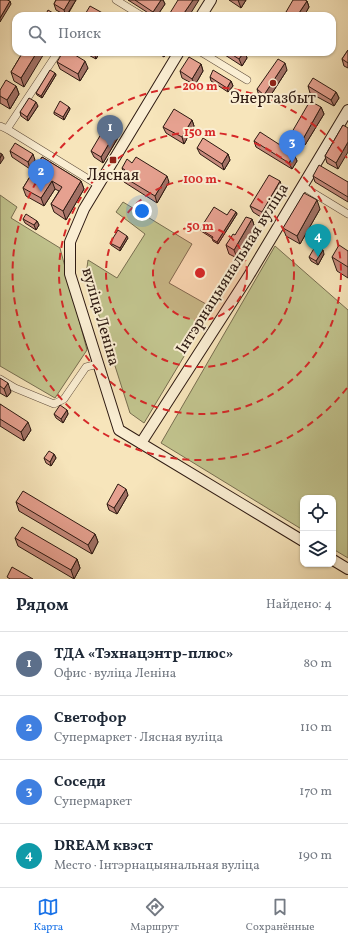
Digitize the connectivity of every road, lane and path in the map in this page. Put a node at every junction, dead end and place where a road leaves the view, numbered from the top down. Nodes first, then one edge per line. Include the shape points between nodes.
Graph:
1 (116, 0) edge
2 (211, 0) edge
3 (136, 12) edge
4 (204, 12) edge
5 (55, 56) edge
6 (177, 56) edge
7 (208, 56) edge
8 (247, 80) dead end
9 (348, 110) edge
10 (0, 126) edge
11 (7, 129) junction
12 (98, 185) junction
13 (302, 186) junction
14 (348, 214) edge
15 (98, 364) junction
16 (0, 379) edge
17 (141, 442) junction
18 (300, 539) edge
19 (336, 562) edge
20 (348, 569) edge

1 - 3 street
2 - 4 street
5 - 11 street
6 - 12 street, вуліца Леніна
7 - 8 street
9 - 13 street, Інтэрнацыянальная вуліца
10 - 11 street
11 - 12 street
12 - 15 street, вуліца Леніна via 70,242 70,274
13 - 14 street
13 - 17 street, Інтэрнацыянальная вуліца via 248,277
15 - 16 street via 86,367 64,399 54,404
15 - 17 street, вуліца Леніна via 119,430
17 - 18 street, вуліца Леніна
19 - 20 street

